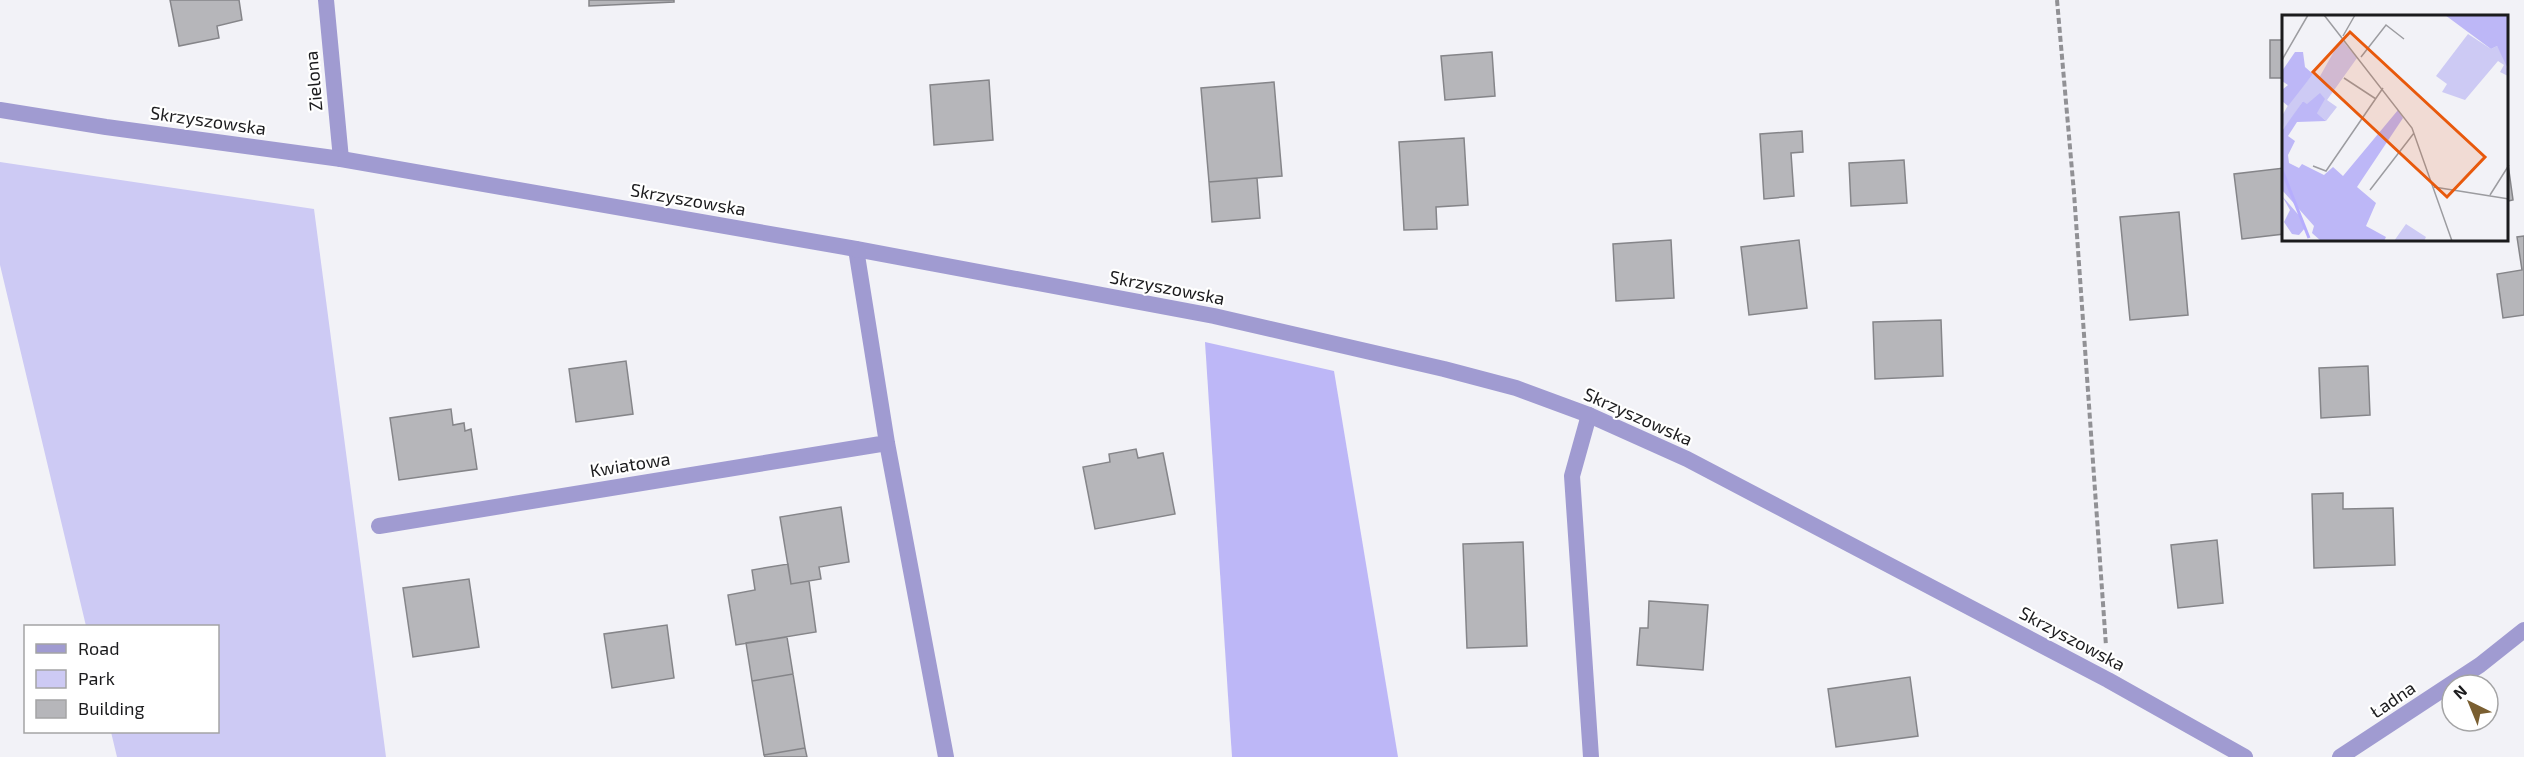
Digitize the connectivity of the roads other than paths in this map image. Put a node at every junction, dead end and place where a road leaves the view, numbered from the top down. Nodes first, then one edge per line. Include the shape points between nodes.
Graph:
1 (326, 0) edge
2 (0, 110) edge
3 (341, 159) junction
4 (856, 249) junction
5 (1589, 415) junction
6 (887, 443) junction
7 (379, 526) dead end
8 (2524, 630) edge
9 (946, 757) edge
10 (1591, 757) edge
11 (2245, 757) edge
12 (2340, 757) edge

1 - 3 street, Zielona
2 - 3 street, Skrzyszowska
3 - 4 street, Skrzyszowska
4 - 5 street, Skrzyszowska via 1214,316 1516,388
4 - 6 street
5 - 10 street via 1572,476
5 - 11 street, Skrzyszowska via 1687,459 2108,680
6 - 7 street, Kwiatowa
6 - 9 street
8 - 12 street, Ładna via 2480,665

